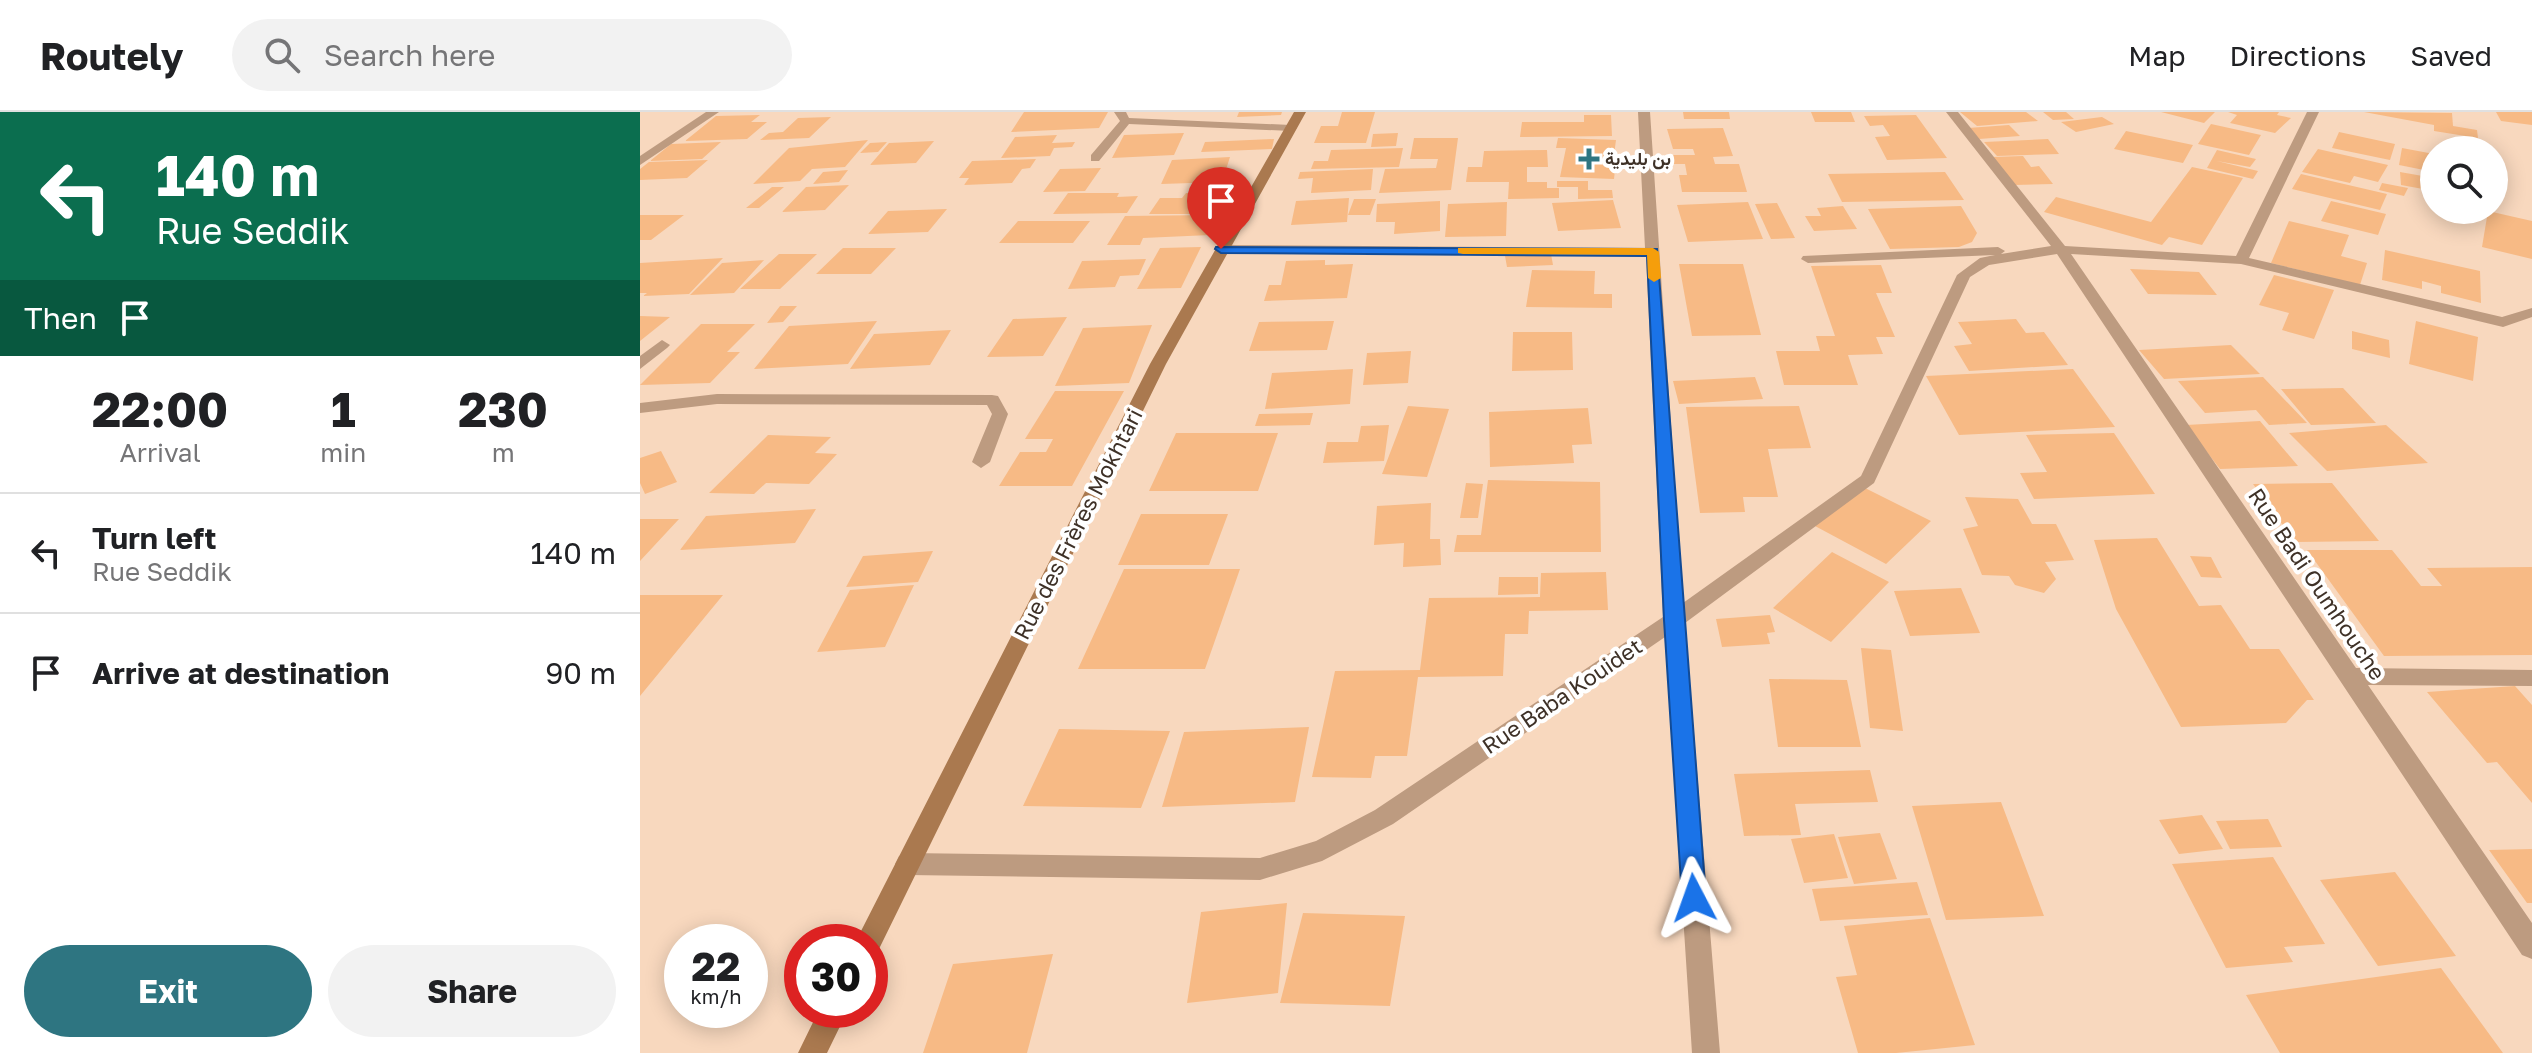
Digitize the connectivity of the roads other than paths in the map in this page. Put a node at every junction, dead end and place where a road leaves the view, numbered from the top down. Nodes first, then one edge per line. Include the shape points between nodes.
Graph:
1 (713, 112) edge
2 (1644, 112) edge
3 (1952, 112) edge
4 (2313, 112) edge
5 (1123, 116) edge
6 (1295, 120) edge
7 (1095, 158) dead end
8 (640, 161) edge
9 (1221, 249) junction
10 (2061, 249) junction
11 (1653, 252) junction
12 (1808, 259) dead end
13 (2241, 260) junction
14 (2532, 312) edge
15 (662, 345) dead end
16 (640, 364) edge
17 (640, 408) edge
18 (981, 462) dead end
19 (1674, 620) junction
20 (2351, 676) junction
21 (2532, 678) edge
22 (908, 864) junction
23 (878, 924) edge
24 (2532, 946) edge
25 (825, 1028) edge
26 (812, 1053) edge
27 (1706, 1053) edge

1 - 8 street
2 - 11 street
3 - 10 street, Rue Badi Oumhouche
4 - 13 street
5 - 6 street
5 - 7 street
6 - 9 street, Rue des Frères Mokhtari
9 - 11 street
9 - 22 street, Rue des Frères Mokhtari
10 - 12 street
10 - 13 street
10 - 19 street, Rue Baba Kouidet via 1985,261 1964,275 1868,479
10 - 20 street, Rue Badi Oumhouche
11 - 19 street
13 - 14 street via 2503,322
15 - 16 street
17 - 18 street via 717,399 992,400 1000,414
19 - 22 street, Rue Baba Kouidet via 1384,817 1322,850 1260,869
19 - 27 street
20 - 21 street
20 - 24 street, Rue Badi Oumhouche
22 - 23 street, Rue des Frères Mokhtari
25 - 26 street

